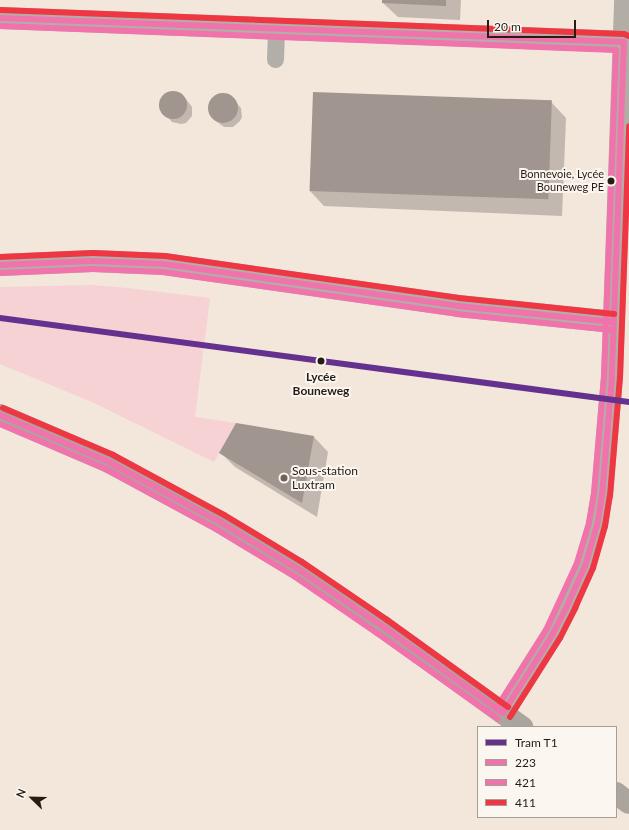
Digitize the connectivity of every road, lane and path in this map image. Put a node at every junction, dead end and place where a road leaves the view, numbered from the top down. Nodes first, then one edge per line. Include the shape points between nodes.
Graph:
1 (625, 0) edge
2 (0, 18) edge
3 (276, 28) junction
4 (626, 42) edge
5 (275, 59) dead end
6 (0, 265) edge
7 (613, 322) junction
8 (0, 415) edge
9 (503, 713) junction
10 (521, 726) edge
11 (617, 794) edge
12 (629, 802) edge

1 - 4 main road
2 - 3 street
3 - 4 street
3 - 5 lane
4 - 7 main road
6 - 7 street via 93,261 164,264 458,306
7 - 9 main road via 612,377 602,495 587,559 553,634
8 - 9 main road via 109,462 220,522 382,626
9 - 10 main road
11 - 12 main road

